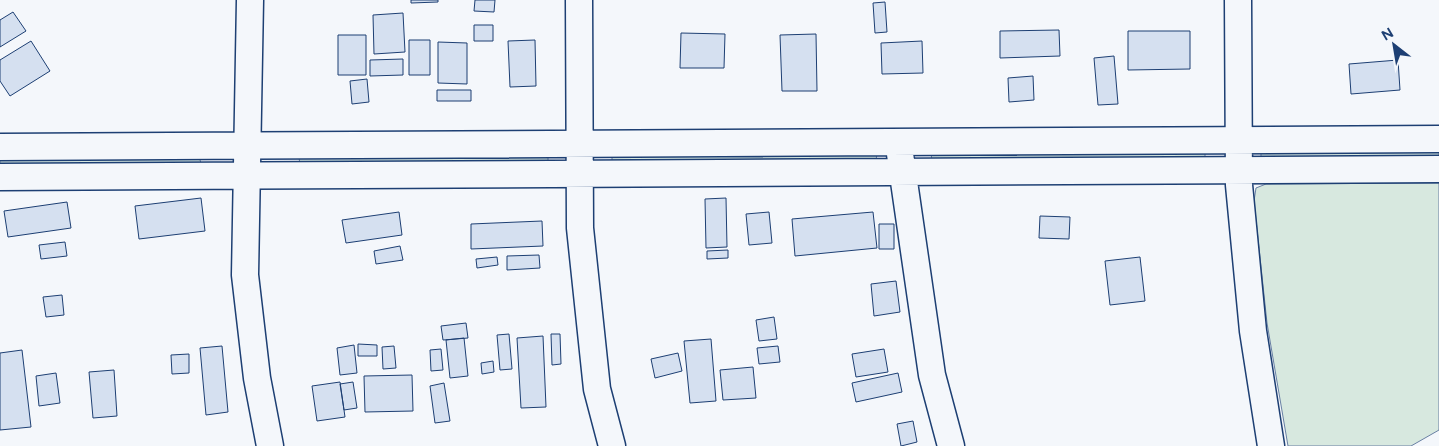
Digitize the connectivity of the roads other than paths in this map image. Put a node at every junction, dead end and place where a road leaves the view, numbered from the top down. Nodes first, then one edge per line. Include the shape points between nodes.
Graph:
1 (250, 0) edge
2 (580, 0) edge
3 (1238, 0) edge
4 (1439, 139) edge
5 (1239, 140) junction
6 (899, 142) junction
7 (580, 143) junction
8 (248, 145) junction
9 (0, 146) edge
10 (1439, 169) edge
11 (1239, 170) junction
12 (902, 172) junction
13 (579, 174) junction
14 (247, 176) junction
15 (0, 177) edge
16 (270, 446) edge
17 (612, 446) edge
18 (951, 446) edge
19 (1271, 446) edge

1 - 8 street
2 - 7 street
3 - 5 street
4 - 5 street
5 - 6 street
5 - 11 street
6 - 7 street
6 - 12 street
7 - 8 street
7 - 13 street
8 - 9 street
8 - 14 street
10 - 11 street
11 - 12 street
11 - 19 street via 1253,331
12 - 13 street
12 - 18 street via 932,375
13 - 14 street
13 - 17 street via 580,228 597,390
14 - 15 street
14 - 16 street via 245,275 257,378

